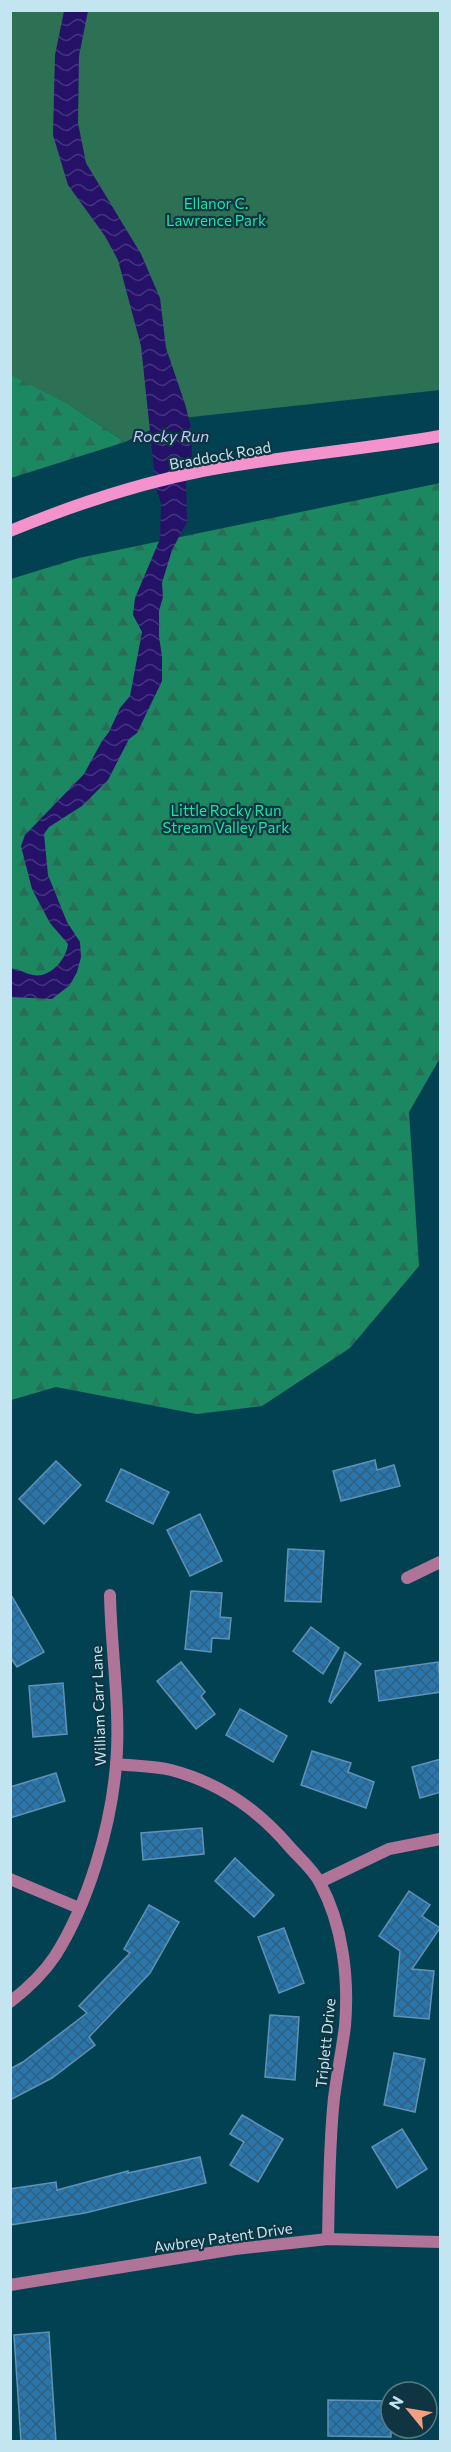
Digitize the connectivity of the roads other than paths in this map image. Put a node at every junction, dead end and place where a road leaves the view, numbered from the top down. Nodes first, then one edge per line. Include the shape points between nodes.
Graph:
1 (441, 436) edge
2 (10, 531) edge
3 (441, 1562) edge
4 (407, 1578) dead end
5 (110, 1595) dead end
6 (116, 1764) junction
7 (441, 1839) edge
8 (10, 1879) edge
9 (320, 1882) junction
10 (80, 1908) junction
11 (10, 2002) edge
12 (328, 2239) junction
13 (441, 2242) edge
14 (10, 2285) edge

1 - 2 main road, Braddock Road via 201,472 140,485
3 - 4 street
5 - 6 street, William Carr Lane
6 - 9 street, Triplett Drive via 170,1770 227,1793 272,1825
6 - 10 street, William Carr Lane via 98,1853
7 - 9 street via 389,1849
8 - 10 street
9 - 12 street, Triplett Drive via 334,1917 346,1982 345,2026 334,2098
10 - 11 street, William Carr Lane via 55,1956 25,1991
12 - 13 street, Awbrey Patent Drive
12 - 14 street, Awbrey Patent Drive via 235,2249

